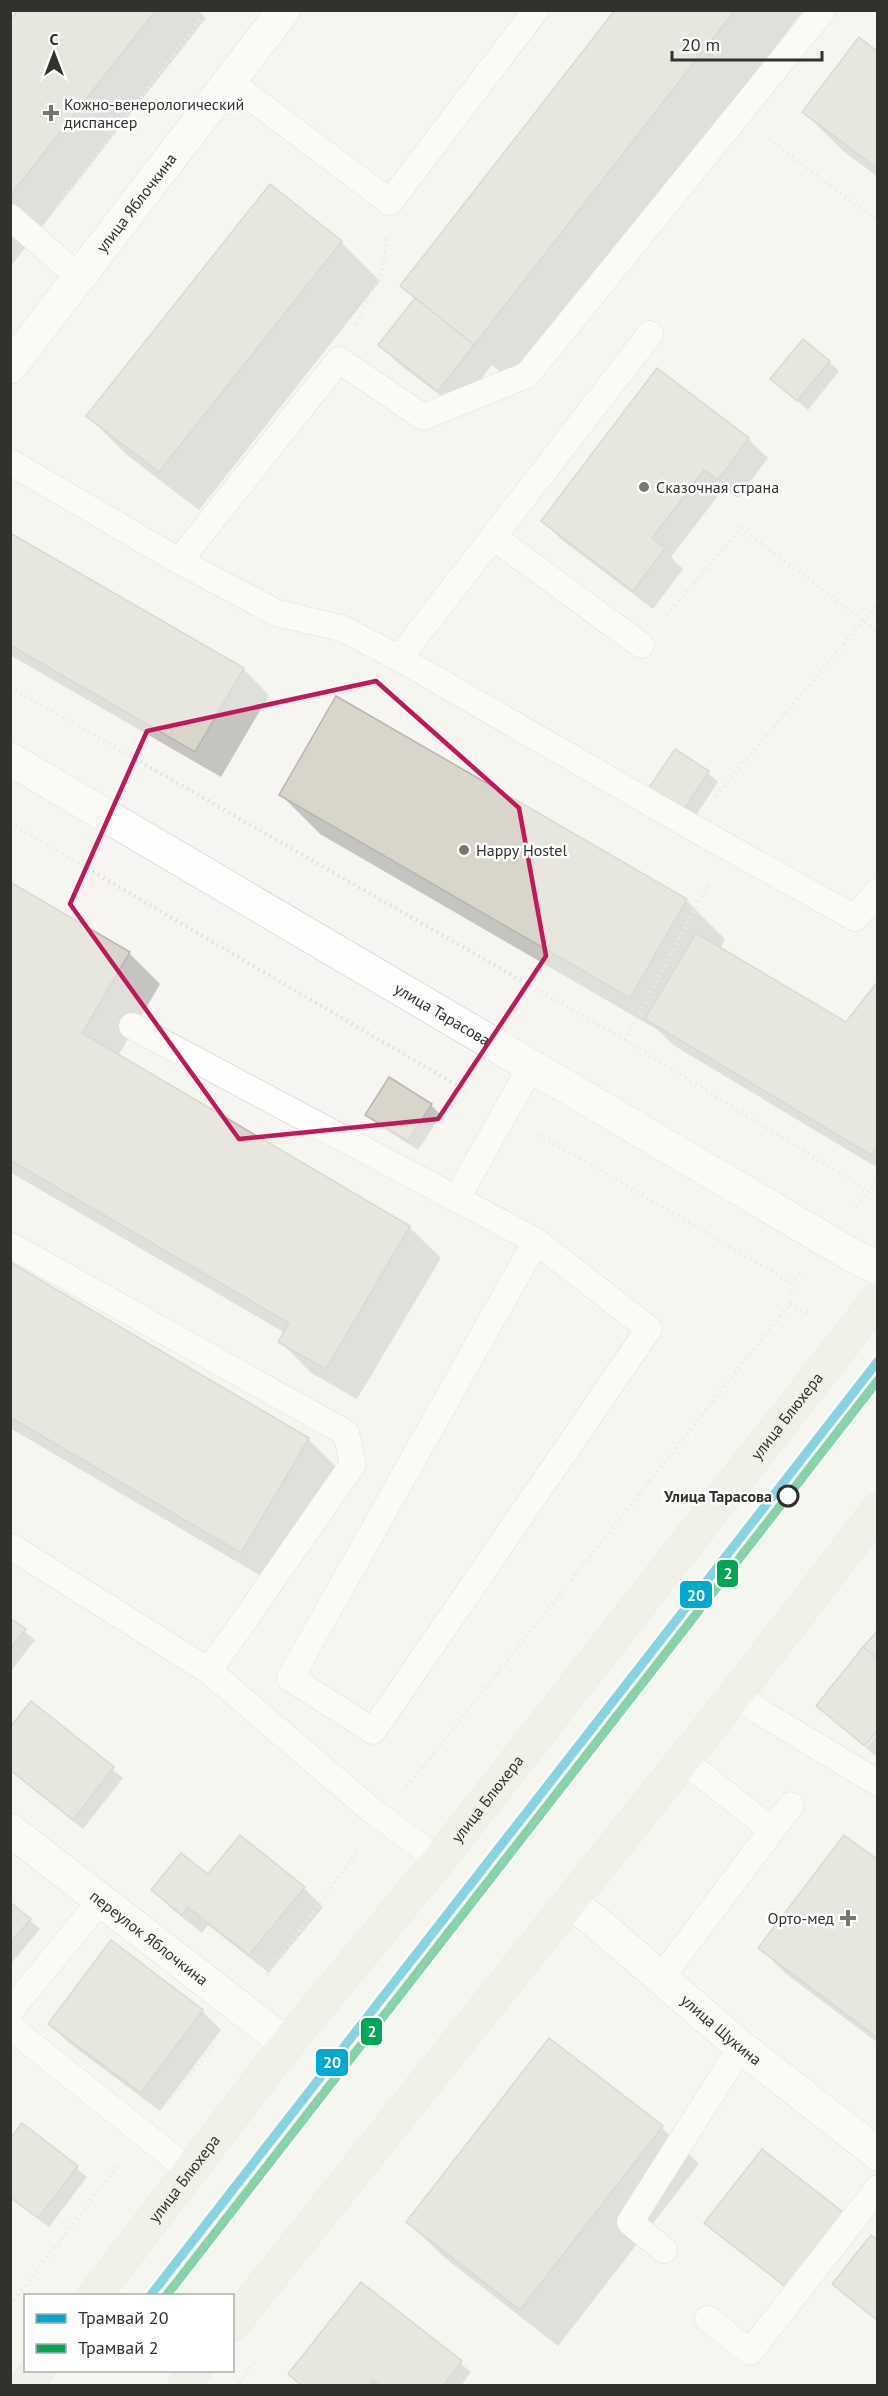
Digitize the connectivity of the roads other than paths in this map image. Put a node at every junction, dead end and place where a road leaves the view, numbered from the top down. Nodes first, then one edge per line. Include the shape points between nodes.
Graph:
1 (284, 10) edge
2 (536, 10) edge
3 (823, 10) edge
4 (230, 82) junction
5 (10, 217) edge
6 (79, 277) junction
7 (650, 334) dead end
8 (10, 367) edge
9 (10, 462) edge
10 (493, 537) junction
11 (179, 561) junction
12 (641, 645) road end
13 (399, 658) junction
14 (10, 759) edge
15 (878, 891) edge
16 (132, 1026) dead end
17 (532, 1065) junction
18 (457, 1198) junction
19 (536, 1241) junction
20 (10, 1245) edge
21 (878, 1268) edge
22 (878, 1299) edge
23 (878, 1510) edge
24 (10, 1546) edge
25 (209, 1671) junction
26 (736, 1694) junction
27 (683, 1760) junction
28 (878, 1783) edge
29 (791, 1805) dead end
30 (10, 1830) edge
31 (772, 1830) junction
32 (440, 1860) junction
33 (101, 1900) junction
34 (570, 1902) junction
35 (661, 1978) junction
36 (10, 2011) edge
37 (10, 2027) edge
38 (287, 2044) junction
39 (741, 2047) junction
40 (878, 2154) edge
41 (190, 2171) junction
42 (878, 2188) edge
43 (664, 2250) dead end
44 (95, 2294) edge
45 (708, 2319) dead end
46 (234, 2322) edge
47 (36, 2372) edge
48 (194, 2372) edge
49 (26, 2385) edge
50 (184, 2385) edge

1 - 4 street, улица Яблочкина
2 - 4 lane via 390,202
3 - 11 lane via 527,375 423,417 339,360
4 - 6 street, улица Яблочкина
5 - 6 lane
6 - 8 street, улица Яблочкина
7 - 10 lane
9 - 11 lane
10 - 12 lane
10 - 13 lane
11 - 13 lane via 277,613 341,628
13 - 15 lane via 855,918
14 - 17 street, улица Тарасова
16 - 18 lane
17 - 18 lane
17 - 21 street, улица Тарасова
18 - 19 lane
19 - 19 lane via 290,1678 373,1731 649,1329
20 - 25 lane via 346,1433 353,1464
22 - 32 main road, улица Блюхера
23 - 26 main road
24 - 25 lane
25 - 32 lane via 382,1818
26 - 27 main road
26 - 28 lane
27 - 31 lane
27 - 34 main road
29 - 31 lane
30 - 33 street, переулок Яблочкина
31 - 35 lane
32 - 38 main road, улица Блюхера
33 - 36 lane
33 - 38 street, переулок Яблочкина
34 - 35 street, улица Щукина
34 - 46 main road
35 - 39 street, улица Щукина
37 - 41 lane
38 - 41 main road, улица Блюхера
39 - 40 street, улица Щукина
39 - 43 lane via 630,2223
41 - 44 main road, улица Блюхера
42 - 45 lane via 750,2352
47 - 49 main road
48 - 50 main road

